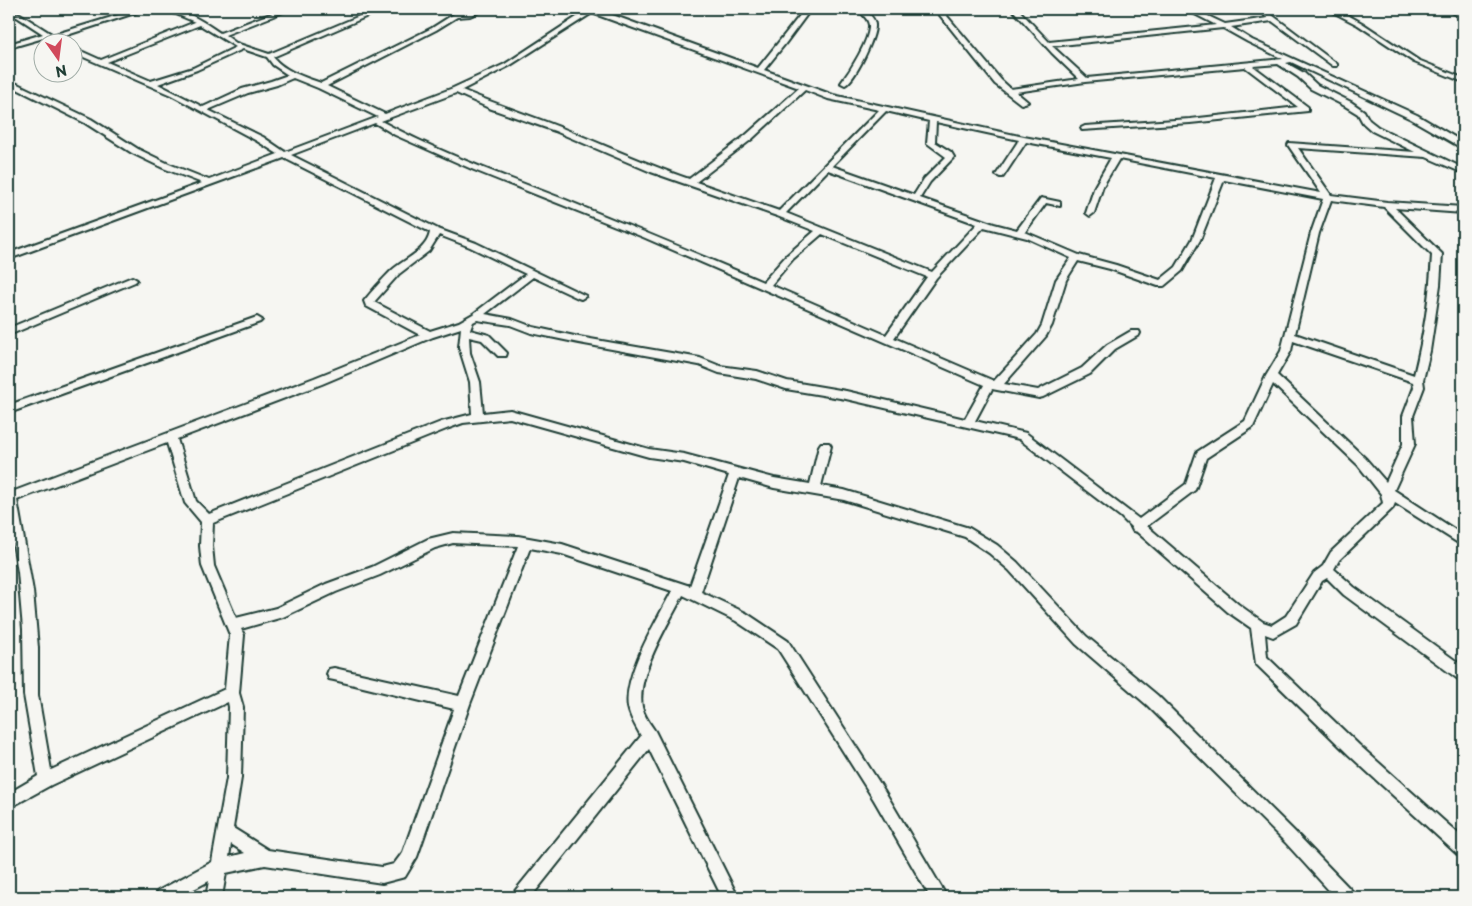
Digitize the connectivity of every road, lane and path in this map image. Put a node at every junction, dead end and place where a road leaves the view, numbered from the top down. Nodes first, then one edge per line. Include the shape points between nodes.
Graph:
1 (144, 9) edge
2 (161, 9) edge
3 (190, 9) edge
4 (288, 9) edge
5 (381, 9) edge
6 (484, 9) edge
7 (592, 9) edge
8 (808, 9) edge
9 (860, 9) edge
10 (938, 9) edge
11 (1016, 9) edge
12 (1188, 9) edge
13 (1260, 9) edge
14 (1359, 9) edge
15 (1449, 9) edge
16 (1332, 10) edge
17 (180, 13) junction
18 (9, 15) edge
19 (1463, 17) edge
20 (1273, 18) junction
21 (200, 24) junction
22 (1224, 26) junction
23 (43, 32) edge
24 (63, 32) edge
25 (220, 35) junction
26 (32, 40) edge
27 (1048, 44) junction
28 (9, 46) edge
29 (242, 47) junction
30 (82, 53) edge
31 (269, 56) junction
32 (1294, 60) junction
33 (101, 62) junction
34 (1280, 62) junction
35 (1335, 65) dead end
36 (1248, 66) junction
37 (759, 71) junction
38 (293, 75) junction
39 (1085, 80) junction
40 (1463, 80) edge
41 (9, 82) edge
42 (153, 83) junction
43 (845, 84) dead end
44 (321, 86) junction
45 (804, 87) junction
46 (456, 90) junction
47 (1010, 91) junction
48 (1024, 102) dead end
49 (885, 108) junction
50 (202, 110) junction
51 (385, 117) junction
52 (933, 119) junction
53 (376, 121) junction
54 (1085, 128) dead end
55 (1024, 139) junction
56 (1463, 145) edge
57 (285, 155) junction
58 (1428, 156) junction
59 (1116, 157) junction
60 (827, 167) junction
61 (1463, 171) edge
62 (1000, 175) dead end
63 (1221, 177) junction
64 (691, 182) junction
65 (210, 183) junction
66 (1328, 197) junction
67 (916, 198) junction
68 (1057, 204) dead end
69 (1387, 205) junction
70 (1463, 210) edge
71 (1090, 212) dead end
72 (780, 214) junction
73 (983, 223) junction
74 (821, 230) junction
75 (435, 231) junction
76 (1020, 232) junction
77 (9, 256) edge
78 (1076, 257) junction
79 (533, 273) junction
80 (933, 276) junction
81 (132, 280) dead end
82 (764, 287) junction
83 (582, 296) dead end
84 (472, 319) junction
85 (257, 320) dead end
86 (9, 332) edge
87 (464, 333) junction
88 (1135, 333) dead end
89 (429, 335) junction
90 (1289, 336) junction
91 (888, 339) junction
92 (502, 353) dead end
93 (1271, 376) junction
94 (1418, 380) junction
95 (993, 385) junction
96 (9, 409) edge
97 (478, 417) junction
98 (968, 424) junction
99 (170, 436) junction
100 (826, 446) dead end
101 (735, 473) junction
102 (814, 490) junction
103 (1387, 492) junction
104 (10, 498) edge
105 (207, 520) junction
106 (1137, 527) junction
107 (1463, 541) edge
108 (526, 542) junction
109 (1327, 570) junction
110 (687, 591) junction
111 (233, 625) junction
112 (1257, 625) junction
113 (334, 674) dead end
114 (1463, 674) edge
115 (232, 693) junction
116 (463, 704) junction
117 (650, 736) junction
118 (46, 780) junction
119 (9, 801) edge
120 (226, 832) junction
121 (1463, 848) edge
122 (265, 858) junction
123 (218, 867) junction
124 (164, 897) edge
125 (214, 897) edge
126 (522, 897) edge
127 (730, 897) edge
128 (939, 897) edge
129 (1346, 897) edge

1 - 24 street
2 - 17 street
3 - 17 street
4 - 25 street
5 - 31 street
6 - 44 street via 468,15 456,15
7 - 37 street
7 - 46 street via 507,65
8 - 37 street
9 - 43 street via 870,18 872,26 854,73
10 - 47 street via 998,82
11 - 27 street
12 - 22 street
13 - 20 street
14 - 16 street
15 - 19 street
16 - 40 street via 1360,24 1416,61
17 - 21 street
18 - 23 street via 18,15
20 - 22 street
20 - 35 street
21 - 25 street
21 - 33 street
22 - 27 street
22 - 32 street
25 - 29 street
26 - 28 street
27 - 39 street
29 - 31 street
29 - 42 street via 195,69
30 - 33 street
31 - 38 street via 275,64
32 - 34 street
32 - 56 street via 1414,117
33 - 42 street
34 - 36 street
34 - 58 street via 1314,87 1361,113 1375,129
36 - 39 street
36 - 54 street via 1305,109
37 - 45 street
38 - 44 street
38 - 50 street
39 - 47 street
41 - 65 street via 88,121 135,151
42 - 50 street
44 - 51 street
45 - 49 street via 831,97
45 - 64 street via 749,137
46 - 51 street
46 - 64 street
47 - 48 street
49 - 52 street
49 - 60 street
50 - 57 street
51 - 53 street
52 - 55 street
52 - 67 street via 931,143 950,157
53 - 57 street
53 - 82 street via 478,168 646,235
55 - 59 street
55 - 62 street
57 - 65 street
57 - 75 street
58 - 61 street
58 - 66 street via 1292,144
59 - 63 street
59 - 71 street via 1099,186
60 - 67 street
60 - 72 street
63 - 66 street
63 - 78 street via 1196,240 1179,269 1160,284
64 - 72 street
65 - 77 street
66 - 69 street
66 - 90 street via 1315,233
67 - 73 street
68 - 76 street via 1044,200
69 - 70 street
69 - 94 street via 1437,254 1435,285
72 - 74 street
73 - 76 street
73 - 80 street
74 - 80 street
74 - 82 street via 790,256
75 - 79 street
75 - 89 street via 423,252 395,272 369,301 369,304
76 - 78 street
78 - 95 street via 1061,280 1041,336
79 - 83 street
79 - 84 street
80 - 91 street
81 - 86 street
82 - 91 street
84 - 87 street
84 - 89 street
84 - 98 street via 512,322 531,330 700,362 786,385
85 - 96 street
87 - 92 street via 483,335
87 - 97 street via 466,358 475,382
88 - 95 street via 1111,348 1086,371 1039,394
89 - 99 street via 318,381
90 - 93 street via 1286,351
90 - 94 street
91 - 95 street
93 - 103 street via 1362,462
93 - 106 street via 1249,424 1201,455 1191,487
94 - 103 street via 1419,387 1408,416 1409,444
95 - 98 street
97 - 101 street via 510,414 648,453 684,458
97 - 105 street via 445,425
98 - 106 street via 1022,436 1100,494
99 - 104 street
99 - 105 street via 191,502
100 - 102 street
101 - 102 street
101 - 110 street
102 - 129 street via 844,495 936,522 969,533 993,549 1013,566 1081,640 1152,700 1274,820
103 - 107 street
103 - 109 street via 1389,505 1335,556
104 - 118 street via 27,598 32,706
105 - 111 street via 208,566
106 - 112 street
108 - 110 street via 562,549
108 - 111 street via 474,537 432,543 278,613
108 - 116 street
109 - 112 street via 1318,577 1291,620 1273,631
109 - 114 street via 1349,590
110 - 117 street via 648,652 636,689 634,704
110 - 128 street via 741,617 783,645 879,795
111 - 115 street via 237,635
112 - 121 street via 1261,660 1354,750
113 - 116 street
115 - 118 street
115 - 120 street via 236,707 236,745
116 - 122 street via 409,857 399,871 382,875
117 - 126 street
117 - 127 street
118 - 119 street
120 - 122 street
120 - 123 street
122 - 123 street
123 - 124 street
123 - 125 street

